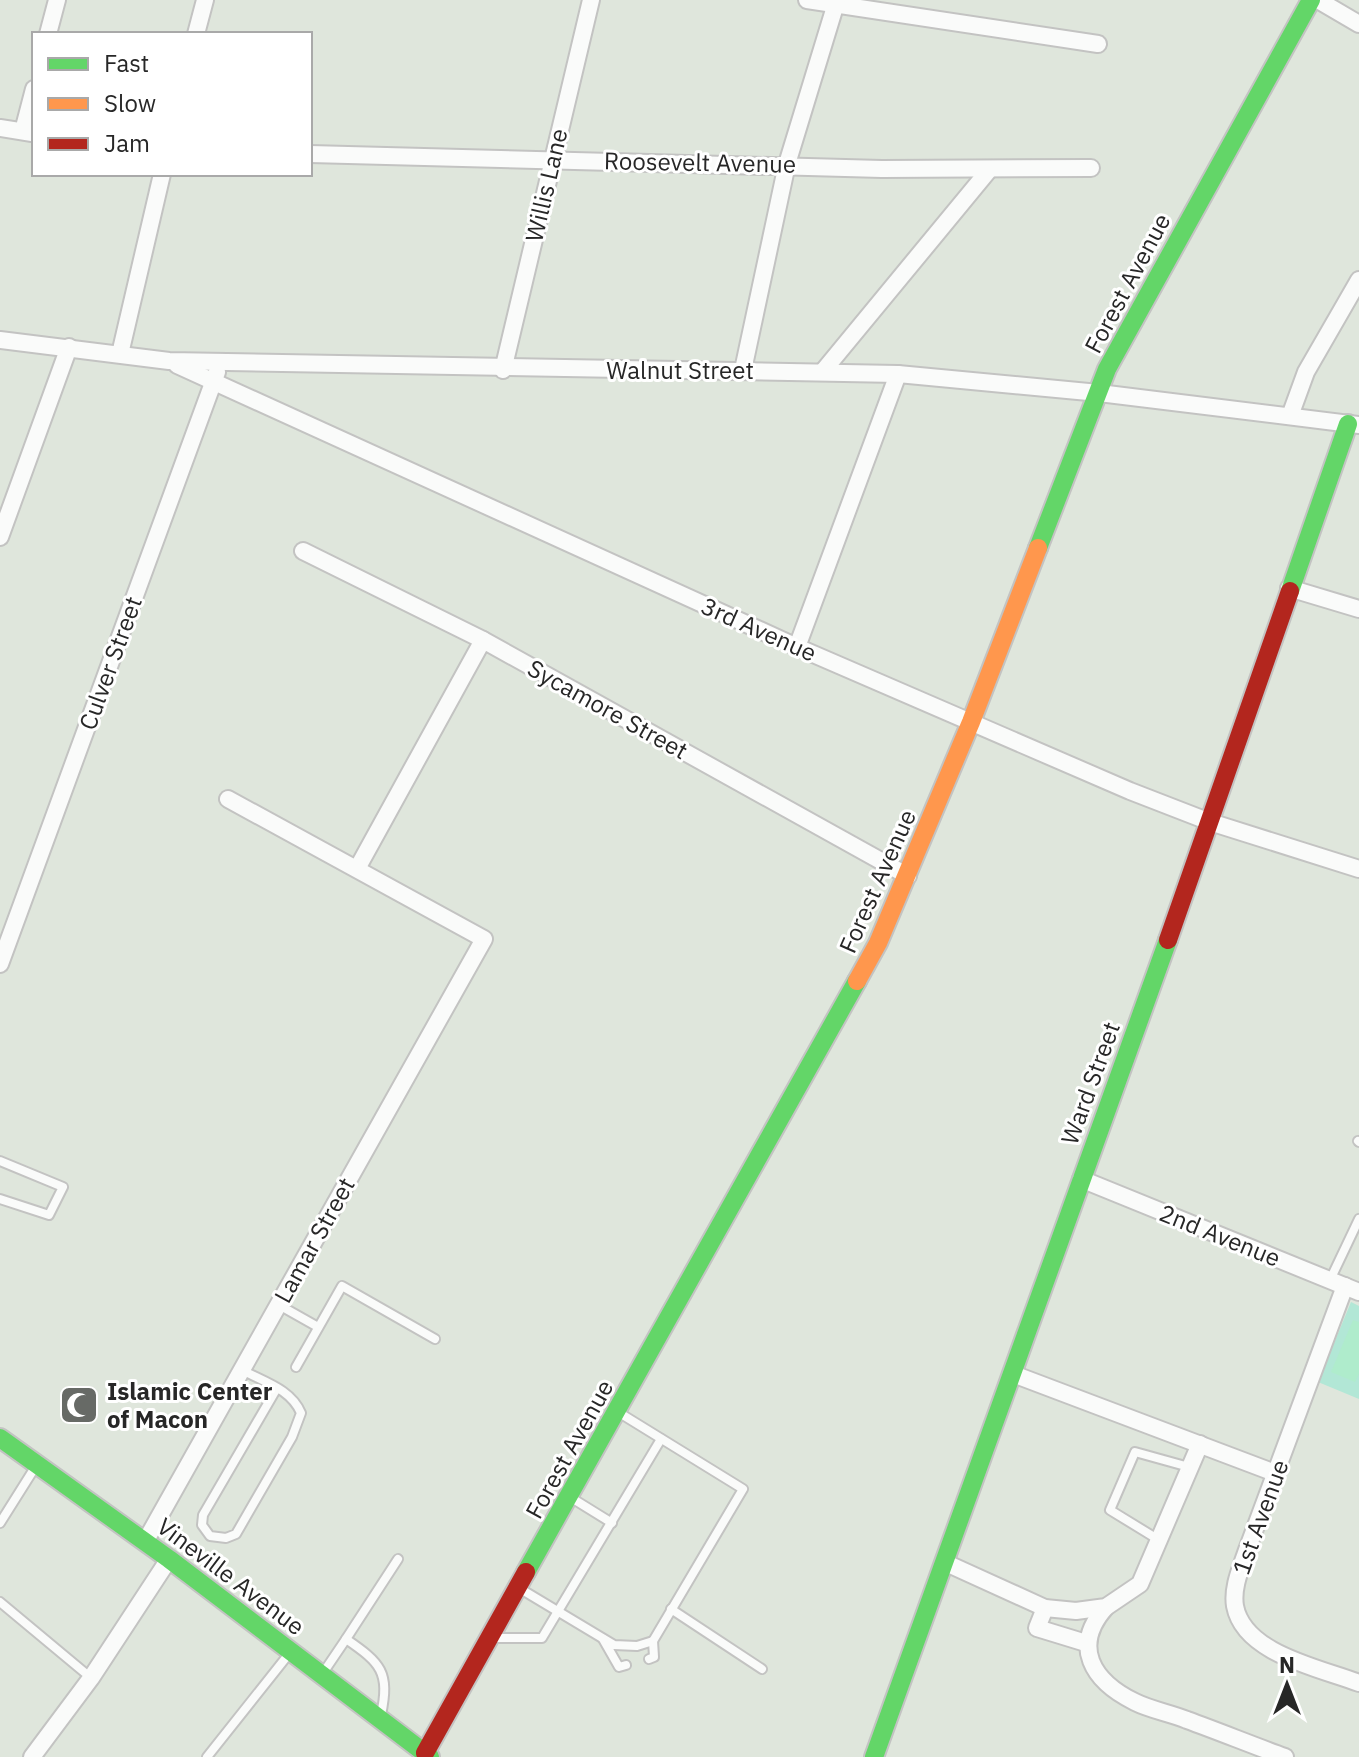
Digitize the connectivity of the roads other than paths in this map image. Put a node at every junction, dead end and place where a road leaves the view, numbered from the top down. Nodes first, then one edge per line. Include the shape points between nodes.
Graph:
1 (57, 0) edge
2 (205, 0) edge
3 (591, 0) edge
4 (807, 0) edge
5 (1311, 0) edge
6 (1318, 0) edge
7 (836, 2) edge
8 (1359, 24) edge
9 (49, 32) edge
10 (197, 32) edge
11 (1098, 44) dead end
12 (32, 103) edge
13 (0, 128) edge
14 (28, 132) edge
15 (312, 154) edge
16 (551, 159) junction
17 (787, 164) junction
18 (1091, 168) dead end
19 (989, 170) junction
20 (162, 176) edge
21 (1359, 280) edge
22 (0, 340) edge
23 (69, 347) junction
24 (120, 354) junction
25 (169, 361) junction
26 (221, 362) junction
27 (503, 370) junction
28 (743, 370) junction
29 (824, 370) junction
30 (898, 374) junction
31 (213, 381) junction
32 (1099, 393) junction
33 (1290, 416) junction
34 (1353, 424) edge
35 (0, 537) edge
36 (303, 551) dead end
37 (1289, 588) junction
38 (1359, 609) edge
39 (483, 640) junction
40 (797, 647) junction
41 (971, 722) junction
42 (228, 799) dead end
43 (1210, 822) junction
44 (358, 867) junction
45 (1359, 869) edge
46 (908, 876) junction
47 (0, 964) edge
48 (0, 1161) edge
49 (1081, 1179) junction
50 (0, 1199) edge
51 (1359, 1219) edge
52 (1345, 1286) edge
53 (278, 1305) junction
54 (318, 1327) junction
55 (435, 1339) dead end
56 (296, 1367) dead end
57 (242, 1370) junction
58 (1013, 1374) junction
59 (277, 1388) junction
60 (618, 1412) junction
61 (0, 1438) edge
62 (661, 1439) junction
63 (1200, 1444) junction
64 (37, 1465) junction
65 (1189, 1467) junction
66 (1275, 1473) junction
67 (570, 1497) junction
68 (0, 1523) edge
69 (612, 1523) junction
70 (1159, 1540) junction
71 (145, 1542) junction
72 (169, 1559) junction
73 (398, 1559) dead end
74 (946, 1563) junction
75 (518, 1588) junction
76 (0, 1602) edge
77 (1106, 1607) junction
78 (1045, 1608) junction
79 (671, 1609) junction
80 (560, 1613) junction
81 (490, 1638) junction
82 (603, 1638) junction
83 (346, 1639) junction
84 (653, 1641) junction
85 (1086, 1643) junction
86 (291, 1652) junction
87 (649, 1659) dead end
88 (626, 1665) dead end
89 (762, 1669) dead end
90 (322, 1675) junction
91 (91, 1678) junction
92 (1359, 1683) edge
93 (380, 1720) junction
94 (418, 1751) edge
95 (32, 1757) edge
96 (207, 1757) edge
97 (874, 1757) edge
98 (1285, 1757) edge

1 - 9 street
2 - 10 street
3 - 16 street, Willis Lane
4 - 7 street
5 - 32 street, Forest Avenue via 1133,318
6 - 8 street
7 - 11 street
7 - 17 street
12 - 14 street
13 - 14 street
15 - 16 street, Roosevelt Avenue
16 - 17 street, Roosevelt Avenue
16 - 27 street, Willis Lane
17 - 19 street, Roosevelt Avenue
17 - 28 street
18 - 19 street, Roosevelt Avenue
19 - 29 street
20 - 24 street
21 - 33 street via 1306,372
22 - 23 street, Walnut Street
23 - 24 street, Walnut Street
23 - 35 street
24 - 25 street, Walnut Street
25 - 26 street, Walnut Street
25 - 31 street, 3rd Avenue
26 - 27 street, Walnut Street
26 - 31 street, Culver Street
27 - 28 street, Walnut Street
28 - 29 street, Walnut Street
29 - 30 street, Walnut Street
30 - 32 street, Walnut Street
30 - 40 street
31 - 40 street, 3rd Avenue
31 - 47 street, Culver Street
32 - 33 street, Walnut Street
32 - 41 street, Forest Avenue
33 - 34 street, Walnut Street
34 - 37 street, Ward Street
36 - 39 street, Sycamore Street
37 - 38 street
37 - 43 street, Ward Street
39 - 44 street
39 - 46 street, Sycamore Street
40 - 41 street, 3rd Avenue
41 - 43 street, 3rd Avenue
41 - 46 street, Forest Avenue
42 - 44 street
43 - 45 street, 3rd Avenue
43 - 49 street, Ward Street
44 - 53 street, Lamar Street via 484,939
46 - 60 street, Forest Avenue via 812,1066
48 - 50 lane via 63,1187 49,1215
49 - 52 street, 2nd Avenue
49 - 58 street, Ward Street
51 - 52 lane
52 - 66 street, 1st Avenue
53 - 54 lane
53 - 57 street, Lamar Street
54 - 55 lane via 342,1286
54 - 56 lane
57 - 59 lane
57 - 71 street, Lamar Street
58 - 63 street
58 - 74 street, Ward Street
59 - 59 lane via 203,1515 202,1525 210,1536 236,1534 292,1437 301,1413 294,1397
60 - 62 lane
60 - 67 street, Forest Avenue
61 - 64 street, Vineville Avenue
62 - 69 lane
62 - 79 lane via 743,1489
63 - 65 street
63 - 66 street
64 - 68 lane
64 - 71 street, Vineville Avenue
65 - 70 street
65 - 70 lane via 1135,1452 1110,1510
66 - 92 street, 1st Avenue via 1236,1583 1239,1620 1255,1640
67 - 69 lane
67 - 75 street, Forest Avenue
69 - 80 lane
70 - 77 street via 1140,1584
71 - 72 street, Vineville Avenue
72 - 86 street, Vineville Avenue
72 - 91 street
73 - 83 lane
74 - 78 street
74 - 97 street, Ward Street
75 - 80 lane
75 - 81 street, Forest Avenue
76 - 91 lane
77 - 78 street
77 - 85 street via 1093,1621
78 - 85 street via 1037,1628
79 - 84 lane
79 - 89 lane
80 - 81 lane via 542,1638
80 - 82 lane
81 - 94 street, Forest Avenue
82 - 84 lane via 614,1645
82 - 88 lane via 619,1667
83 - 90 lane
83 - 93 lane via 371,1657 385,1678
84 - 87 lane via 654,1657
85 - 98 street via 1092,1666 1135,1703
86 - 90 street, Vineville Avenue
86 - 96 lane
90 - 93 street, Vineville Avenue
91 - 95 street
93 - 94 street, Vineville Avenue

